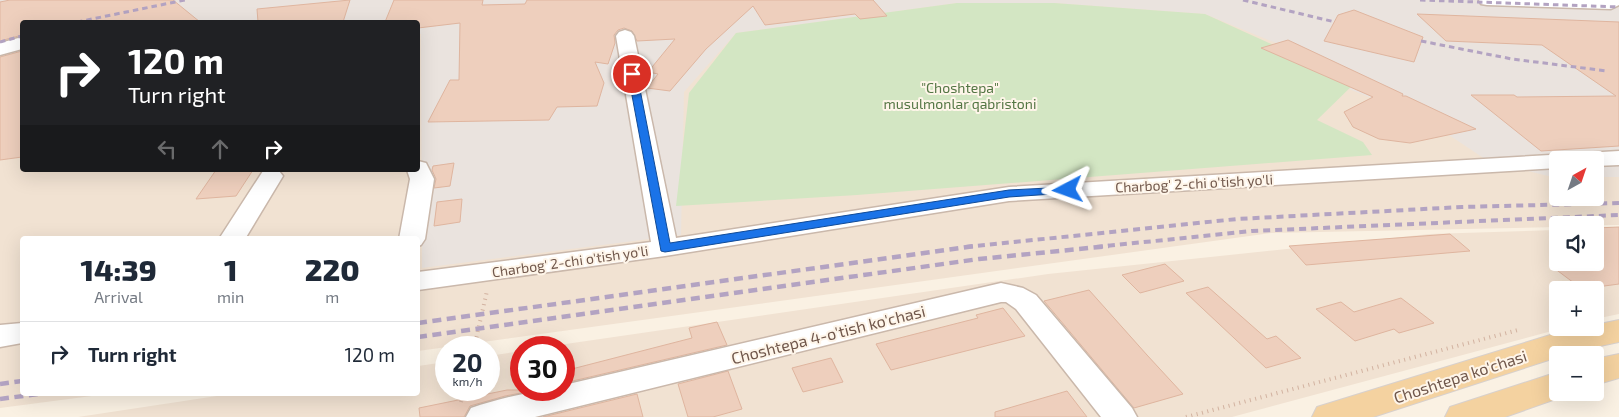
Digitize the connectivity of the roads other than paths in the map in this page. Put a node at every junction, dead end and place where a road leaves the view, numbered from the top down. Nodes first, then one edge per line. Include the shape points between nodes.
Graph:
1 (1487, 0) edge
2 (1614, 0) edge
3 (625, 36) dead end
4 (20, 44) edge
5 (0, 49) edge
6 (1619, 158) edge
7 (1604, 159) edge
8 (1549, 162) edge
9 (419, 172) edge
10 (271, 176) dead end
11 (234, 236) edge
12 (412, 236) edge
13 (665, 248) junction
14 (420, 281) edge
15 (1619, 331) edge
16 (20, 333) edge
17 (0, 336) edge
18 (1619, 366) edge
19 (1604, 370) edge
20 (1549, 388) edge
21 (483, 417) edge
22 (1120, 417) edge
23 (1330, 417) edge
24 (1462, 417) edge

1 - 2 street via 1610,4
3 - 13 street
4 - 5 street
6 - 7 street
8 - 13 street, Charbog' 2-chi o'tish yo'li via 1009,194
9 - 12 street via 422,179
10 - 11 street
13 - 14 street, Charbog' 2-chi o'tish yo'li
15 - 23 main road, Choshtepa ko'chasi via 1560,344
16 - 17 street
18 - 19 main road
20 - 24 main road
21 - 22 street, Choshtepa 4-o'tish ko'chasi via 997,292 1007,292 1026,302

